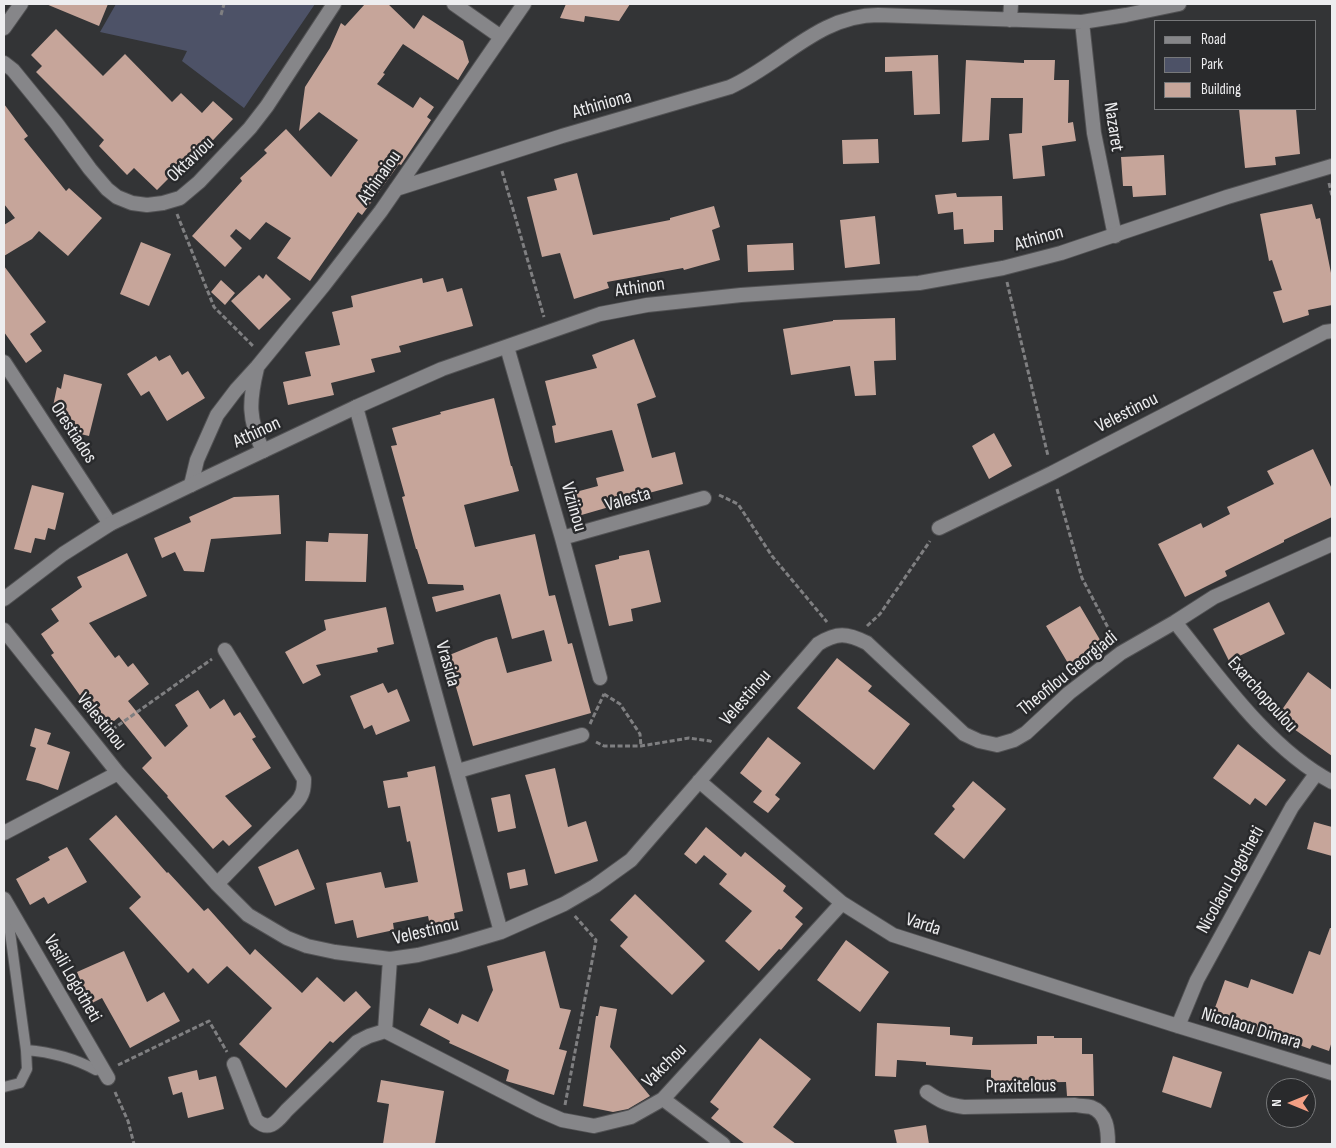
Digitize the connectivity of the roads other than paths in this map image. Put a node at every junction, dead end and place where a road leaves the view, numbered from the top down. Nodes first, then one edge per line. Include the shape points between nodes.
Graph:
1 (21, 4) edge
2 (334, 4) edge
3 (454, 4) edge
4 (524, 4) edge
5 (1011, 4) edge
6 (1179, 4) edge
7 (1010, 20) junction
8 (1082, 22) junction
9 (4, 28) edge
10 (501, 37) junction
11 (4, 62) edge
12 (1332, 166) edge
13 (396, 188) junction
14 (1114, 236) junction
15 (1332, 331) edge
16 (507, 347) junction
17 (261, 362) junction
18 (6, 371) edge
19 (356, 407) junction
20 (263, 451) junction
21 (191, 485) junction
22 (704, 498) road end
23 (110, 524) junction
24 (939, 528) road end
25 (562, 538) junction
26 (1332, 544) edge
27 (4, 599) edge
28 (1175, 622) junction
29 (4, 630) edge
30 (845, 634) joint
31 (225, 650) road end
32 (600, 678) road end
33 (582, 735) road end
34 (458, 771) junction
35 (118, 773) junction
36 (1316, 774) junction
37 (699, 781) junction
38 (1332, 782) edge
39 (4, 833) edge
40 (217, 884) junction
41 (5, 901) edge
42 (842, 903) junction
43 (501, 932) junction
44 (390, 959) junction
45 (1186, 1009) joint
46 (1178, 1026) junction
47 (385, 1031) junction
48 (26, 1050) junction
49 (234, 1064) road end
50 (105, 1072) joint
51 (1332, 1073) edge
52 (4, 1087) edge
53 (927, 1092) dead end
54 (663, 1099) junction
55 (723, 1144) edge
56 (1108, 1144) edge

1 - 9 street
2 - 11 street, Oktaviou via 250,128 199,182 180,198 163,203 132,203 107,189
3 - 10 street
4 - 10 street, Athinaiou
5 - 7 street
6 - 8 street, Athiniona
7 - 8 street, Athiniona
7 - 13 street, Athiniona via 868,15 836,22 730,87
8 - 14 street, Nazaret via 1094,133
10 - 13 street, Athinaiou
12 - 14 street, Athinon via 1227,197
13 - 17 street, Athinaiou via 324,286
14 - 16 street, Athinon via 1003,268 919,283 647,305 600,314
15 - 24 street, Velestinou
16 - 19 street, Athinon via 442,369
16 - 25 street, Viziinou
17 - 20 street, Athinaiou via 250,404 257,439
17 - 21 street, Athinaiou via 217,415 196,460
18 - 23 street, Orestiados
19 - 20 street, Athinon
19 - 34 street, Vrasida
20 - 21 street, Athinon
21 - 23 street, Athinon
22 - 25 street, Valesta
23 - 27 street, Athinon via 63,554
25 - 32 street, Viziinou
26 - 28 street, Theofilou Georgiadi via 1214,597
28 - 30 street, Theofilou Georgiadi via 1121,653 1069,693 1026,733 998,744 964,734 867,642
28 - 36 street, Exarchopoulou via 1244,708
29 - 35 street, Velestinou
30 - 37 street, Velestinou via 829,637 818,644
31 - 40 street via 304,778 304,787 296,804
33 - 34 street
34 - 43 street, Vrasida
35 - 39 street
35 - 40 street, Velestinou
36 - 38 street, Exarchopoulou
36 - 45 street, Nicolaou Logotheti via 1292,807 1197,980
37 - 42 street, Varda
37 - 43 street, Velestinou via 631,860 564,904
40 - 44 street, Velestinou via 248,914 287,938 335,952
41 - 48 lane
41 - 50 street, Vasili Logotheti
42 - 46 street, Varda via 893,935
42 - 54 street, Vakchou
43 - 44 street, Velestinou via 418,955
44 - 47 street
45 - 46 street, Nicolaou Dimara
46 - 51 street, Nicolaou Dimara
47 - 49 street via 357,1042 272,1125 266,1126 256,1120
47 - 54 street, Vakchou via 562,1120 594,1126 631,1118
48 - 50 lane via 72,1059
48 - 52 lane via 27,1069 20,1083
53 - 56 street, Praxitelous via 943,1103 964,1107 1091,1107 1104,1118
54 - 55 street

